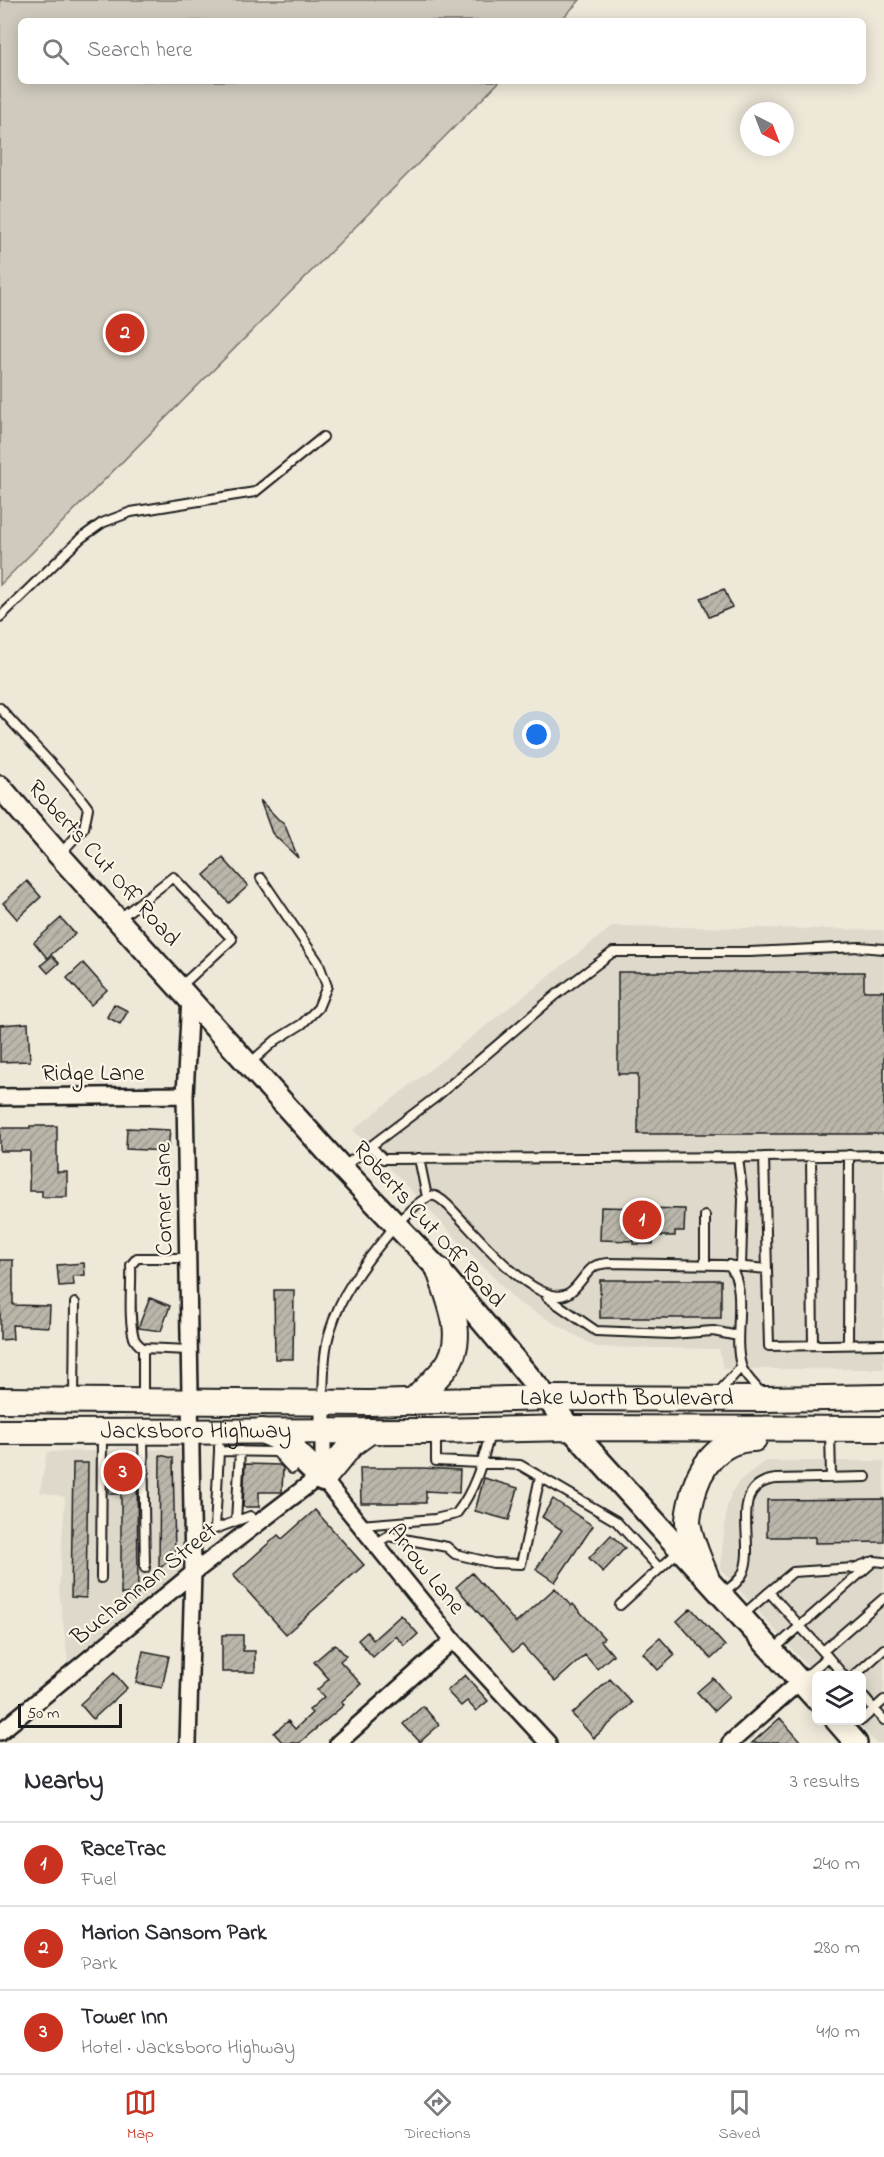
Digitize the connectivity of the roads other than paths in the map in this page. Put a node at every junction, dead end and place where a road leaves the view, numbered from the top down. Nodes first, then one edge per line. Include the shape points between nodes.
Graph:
1 (322, 437) dead end
2 (0, 617) edge
3 (0, 708) edge
4 (0, 787) edge
5 (59, 855) junction
6 (261, 878) dead end
7 (118, 920) junction
8 (884, 949) edge
9 (185, 992) junction
10 (249, 1064) junction
11 (185, 1095) junction
12 (0, 1097) edge
13 (371, 1146) junction
14 (849, 1155) junction
15 (884, 1155) edge
16 (811, 1156) junction
17 (738, 1157) junction
18 (764, 1157) junction
19 (419, 1158) junction
20 (342, 1168) junction
21 (428, 1197) junction
22 (705, 1216) dead end
23 (394, 1225) junction
24 (188, 1258) junction
25 (705, 1264) junction
26 (729, 1265) junction
27 (741, 1267) junction
28 (767, 1269) junction
29 (439, 1270) junction
30 (535, 1288) junction
31 (75, 1303) dead end
32 (738, 1336) junction
33 (848, 1344) junction
34 (884, 1344) edge
35 (813, 1345) junction
36 (144, 1348) junction
37 (189, 1350) junction
38 (741, 1366) junction
39 (884, 1397) edge
40 (548, 1398) junction
41 (714, 1398) junction
42 (766, 1399) junction
43 (0, 1400) edge
44 (74, 1401) junction
45 (142, 1401) junction
46 (190, 1401) junction
47 (323, 1401) junction
48 (413, 1402) junction
49 (369, 1403) joint
50 (570, 1428) junction
51 (830, 1429) junction
52 (884, 1429) edge
53 (190, 1430) junction
54 (491, 1430) junction
55 (775, 1430) junction
56 (101, 1431) junction
57 (142, 1431) junction
58 (260, 1431) junction
59 (322, 1431) junction
60 (381, 1431) junction
61 (435, 1431) junction
62 (0, 1432) edge
63 (220, 1441) junction
64 (240, 1451) junction
65 (302, 1459) junction
66 (482, 1463) junction
67 (540, 1477) junction
68 (866, 1477) dead end
69 (831, 1478) junction
70 (323, 1479) junction
71 (236, 1521) junction
72 (227, 1525) junction
73 (257, 1525) junction
74 (360, 1525) junction
75 (375, 1544) junction
76 (230, 1545) junction
77 (680, 1550) junction
78 (874, 1561) junction
79 (884, 1562) edge
80 (145, 1568) dead end
81 (659, 1568) junction
82 (193, 1573) junction
83 (705, 1576) junction
84 (101, 1578) dead end
85 (769, 1592) junction
86 (722, 1594) junction
87 (884, 1598) edge
88 (620, 1605) dead end
89 (742, 1616) junction
90 (800, 1626) junction
91 (453, 1640) junction
92 (884, 1649) edge
93 (773, 1650) junction
94 (825, 1654) junction
95 (840, 1671) edge
96 (860, 1671) edge
97 (800, 1681) junction
98 (812, 1694) edge
99 (866, 1700) edge
100 (884, 1700) edge
101 (874, 1709) junction
102 (884, 1720) edge
103 (852, 1728) edge
104 (1, 1730) edge
105 (188, 1743) edge
106 (338, 1743) edge
107 (548, 1743) edge
108 (730, 1743) edge

1 - 2 lane via 255,492 130,512 102,523 81,538
3 - 5 lane via 71,784 88,808 84,828
4 - 5 street, Roberts Cut Off Road
5 - 7 street, Roberts Cut Off Road
6 - 10 lane via 318,963 327,986 318,1008 302,1024
7 - 9 street, Roberts Cut Off Road
7 - 9 lane via 173,877 232,939
8 - 13 lane via 613,952
9 - 10 street, Roberts Cut Off Road
9 - 11 street, Corner Lane
10 - 20 street, Roberts Cut Off Road
11 - 12 street, Ridge Lane
11 - 24 street, Corner Lane
13 - 19 lane via 383,1158
13 - 20 lane
14 - 15 lane
14 - 16 lane
14 - 33 lane
16 - 18 lane
16 - 35 lane
17 - 18 lane
17 - 19 lane
17 - 27 lane via 743,1199
18 - 28 lane
19 - 21 lane
20 - 23 street, Roberts Cut Off Road
21 - 23 lane
21 - 30 lane via 436,1196 449,1206 503,1263
22 - 25 lane
23 - 29 street, Roberts Cut Off Road
23 - 47 lane via 339,1305 325,1349
24 - 36 lane via 137,1257 131,1265 134,1340
24 - 37 street, Corner Lane
25 - 26 lane
25 - 30 lane via 608,1263 595,1266 574,1291 555,1296
26 - 27 lane
26 - 32 lane via 739,1290
27 - 28 lane
28 - 35 lane via 769,1346
29 - 40 street, Roberts Cut Off Road
29 - 48 main road via 457,1340 445,1367
30 - 32 lane via 596,1331 712,1332
31 - 44 lane
32 - 38 lane
33 - 34 lane
33 - 35 lane
36 - 37 lane
36 - 45 lane
37 - 46 street, Corner Lane
38 - 41 lane
38 - 42 lane
39 - 42 main road, Lake Worth Boulevard
40 - 41 main road, Lake Worth Boulevard
40 - 48 main road, Lake Worth Boulevard
40 - 50 street, Roberts Cut Off Road
41 - 42 main road, Lake Worth Boulevard
43 - 44 main road, Jacksboro Highway
44 - 45 main road, Jacksboro Highway
45 - 46 main road, Jacksboro Highway
46 - 47 main road, Jacksboro Highway
46 - 53 street, Corner Lane
47 - 49 main road, Jacksboro Highway
47 - 59 street
48 - 49 main road, Lake Worth Boulevard
50 - 54 main road, Lake Worth Boulevard
50 - 55 main road, Lake Worth Boulevard
50 - 77 street, Roberts Cut Off Road
51 - 52 main road, Lake Worth Boulevard
51 - 55 main road, Lake Worth Boulevard
51 - 69 lane
53 - 57 main road, Jacksboro Highway
53 - 63 main road, Jacksboro Highway
53 - 82 street, Corner Lane
54 - 61 main road, Lake Worth Boulevard
54 - 66 lane
55 - 83 main road via 760,1438 728,1444 704,1466 688,1521
56 - 57 main road, Jacksboro Highway
56 - 62 main road, Jacksboro Highway
56 - 84 lane
57 - 80 lane
58 - 59 main road, Jacksboro Highway
58 - 63 main road, Jacksboro Highway
58 - 65 main road via 283,1440
59 - 60 main road, Jacksboro Highway
59 - 70 street
60 - 61 main road, Lake Worth Boulevard
60 - 70 main road via 352,1444
61 - 66 lane via 436,1461
63 - 64 lane
63 - 72 lane via 215,1529
64 - 65 lane via 276,1452 292,1469
64 - 71 lane
65 - 70 main road
66 - 67 lane via 520,1465
66 - 74 lane via 469,1498 456,1515
67 - 75 lane via 521,1564 493,1563 455,1554 447,1547 388,1536
67 - 81 lane via 616,1521
68 - 69 lane
69 - 86 lane via 776,1479 757,1485 745,1515 744,1571
70 - 73 street, Buchannan Street via 312,1482
70 - 74 street, Arrow Lane
71 - 72 lane
71 - 73 lane via 250,1516
72 - 76 lane
73 - 76 street, Buchannan Street
74 - 75 street, Arrow Lane
75 - 91 street, Arrow Lane
76 - 82 street, Buchannan Street
77 - 81 lane
77 - 83 street, Roberts Cut Off Road
78 - 79 lane
78 - 85 lane via 854,1568 793,1572
78 - 90 lane
81 - 88 lane
82 - 104 street, Buchannan Street
82 - 105 street, Corner Lane
83 - 86 street, Roberts Cut Off Road
85 - 89 lane
85 - 90 lane
86 - 89 street, Roberts Cut Off Road
87 - 94 lane
89 - 93 street, Roberts Cut Off Road
90 - 93 lane
90 - 94 lane
91 - 106 street
91 - 107 street, Arrow Lane
92 - 96 lane
93 - 97 street, Roberts Cut Off Road
94 - 95 lane
94 - 97 lane
97 - 98 street, Roberts Cut Off Road
97 - 108 street
99 - 101 lane
100 - 101 lane
101 - 102 lane
101 - 103 lane

